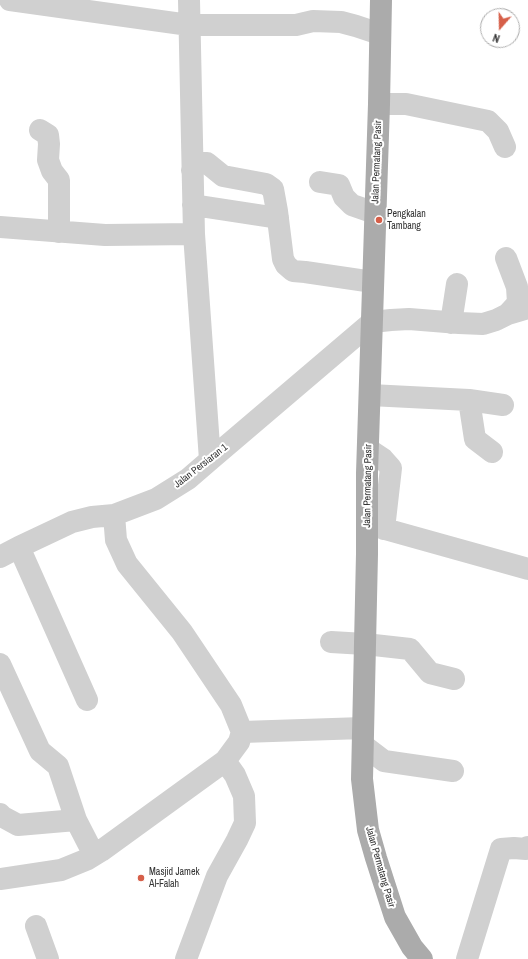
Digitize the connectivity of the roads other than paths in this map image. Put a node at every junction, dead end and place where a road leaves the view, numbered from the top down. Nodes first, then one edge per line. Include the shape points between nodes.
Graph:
1 (10, 0) edge
2 (189, 0) edge
3 (381, 0) edge
4 (189, 25) junction
5 (380, 34) junction
6 (379, 104) junction
7 (40, 130) dead end
8 (505, 147) dead end
9 (192, 170) junction
10 (320, 182) dead end
11 (193, 206) junction
12 (375, 213) junction
13 (278, 218) junction
14 (0, 227) edge
15 (59, 232) junction
16 (194, 234) junction
17 (506, 258) dead end
18 (373, 282) junction
19 (457, 284) dead end
20 (518, 311) edge
21 (372, 322) junction
22 (451, 323) junction
23 (370, 395) junction
24 (469, 400) junction
25 (504, 405) dead end
26 (492, 452) dead end
27 (210, 460) junction
28 (114, 515) junction
29 (376, 526) junction
30 (9, 552) edge
31 (528, 569) edge
32 (331, 642) dead end
33 (365, 644) junction
34 (0, 664) edge
35 (454, 679) dead end
36 (87, 700) dead end
37 (242, 732) junction
38 (363, 737) junction
39 (225, 761) junction
40 (453, 771) dead end
41 (0, 814) edge
42 (76, 820) junction
43 (528, 847) edge
44 (94, 855) junction
45 (0, 879) edge
46 (36, 926) dead end
47 (48, 959) edge
48 (186, 959) edge
49 (422, 959) edge
50 (467, 959) edge

1 - 4 street
2 - 4 street
3 - 5 main road, Jalan Permatang Pasir
4 - 5 street via 296,25 341,22
4 - 9 street
5 - 6 main road, Jalan Permatang Pasir
6 - 8 street via 406,104 488,121 498,131
6 - 12 main road, Jalan Permatang Pasir
7 - 15 street via 48,135 48,160 59,180
9 - 11 street
9 - 13 street via 198,163 207,163 223,176 266,184 273,189
10 - 12 street via 339,186 344,197 352,204
11 - 13 street
11 - 16 street
12 - 18 main road, Jalan Permatang Pasir
13 - 18 street via 283,258 292,271
14 - 15 street
15 - 16 street via 105,235
16 - 27 street
17 - 20 street via 517,287
18 - 21 main road, Jalan Permatang Pasir
19 - 22 street
20 - 22 street via 483,324
21 - 22 street via 410,319
21 - 23 main road, Jalan Permatang Pasir
21 - 27 street, Jalan Persiaran 1
23 - 24 street
23 - 29 main road, Jalan Permatang Pasir via 368,449
24 - 25 street
24 - 26 street via 475,439
27 - 28 street, Jalan Persiaran 1 via 188,479 156,499
28 - 30 street, Jalan Persiaran 1 via 72,522
28 - 37 street via 116,540 127,564 182,632 231,705
29 - 31 street
29 - 33 main road, Jalan Permatang Pasir
30 - 36 street
32 - 33 street
33 - 35 street via 410,649 430,673
33 - 38 main road, Jalan Permatang Pasir
34 - 42 street via 40,752 58,766
37 - 38 street
37 - 39 street via 239,742
38 - 40 street via 384,761
38 - 49 main road, Jalan Permatang Pasir via 362,779 368,830 395,917
39 - 44 street
39 - 48 street via 235,775 244,796 244,823 238,840 217,876
41 - 42 street via 18,826
42 - 44 street
43 - 50 street via 501,849
44 - 45 street via 61,870
46 - 47 street

